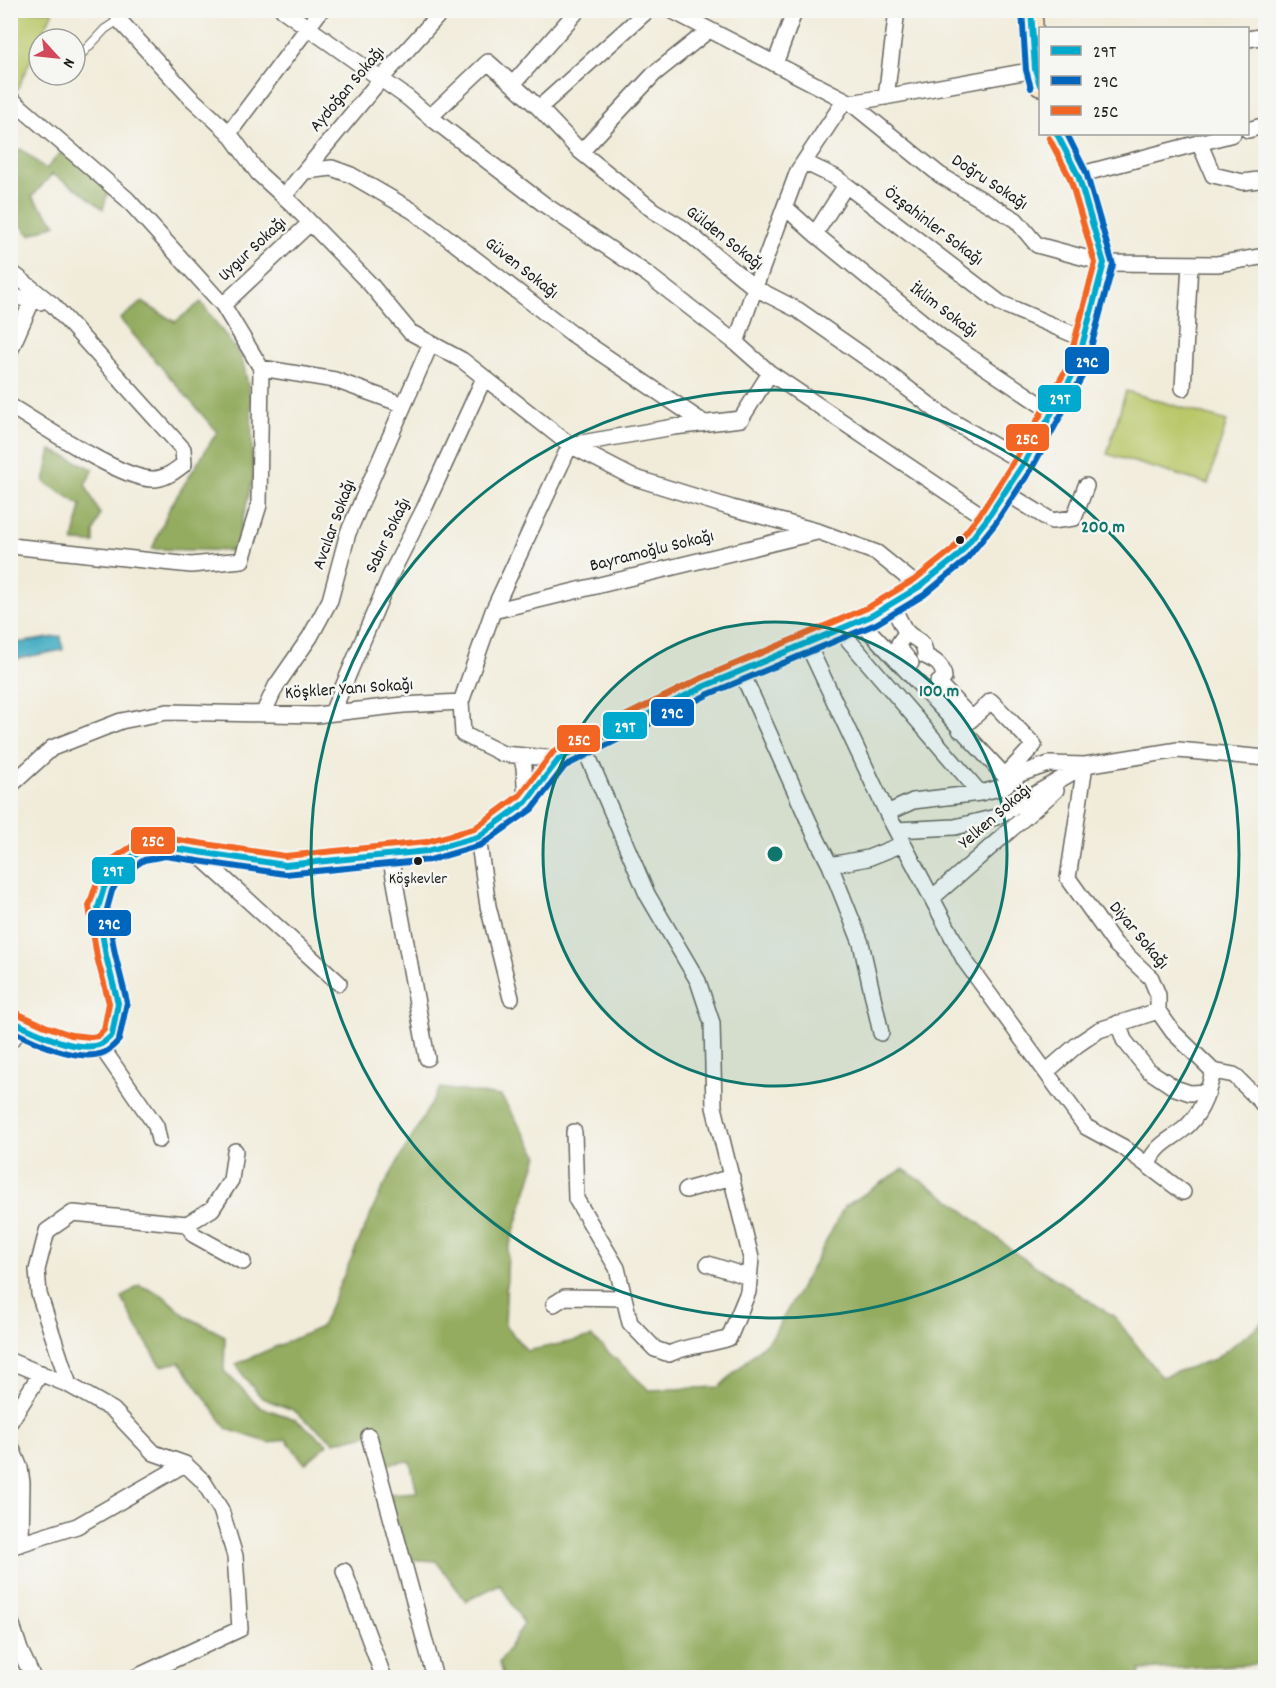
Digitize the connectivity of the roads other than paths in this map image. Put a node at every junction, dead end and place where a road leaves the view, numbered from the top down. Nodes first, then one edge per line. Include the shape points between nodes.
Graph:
1 (283, 10) edge
2 (321, 10) edge
3 (443, 10) edge
4 (578, 10) edge
5 (648, 10) edge
6 (795, 10) edge
7 (897, 10) edge
8 (1031, 10) edge
9 (674, 11) edge
10 (121, 15) edge
11 (308, 29) junction
12 (710, 30) junction
13 (1249, 39) edge
14 (1265, 39) edge
15 (87, 48) edge
16 (775, 64) junction
17 (1039, 74) edge
18 (381, 79) junction
19 (513, 84) junction
20 (886, 97) junction
21 (10, 98) edge
22 (848, 102) junction
23 (539, 108) junction
24 (430, 117) junction
25 (1266, 125) edge
26 (1249, 130) edge
27 (229, 133) junction
28 (1058, 135) edge
29 (1229, 135) edge
30 (1198, 142) junction
31 (581, 152) junction
32 (804, 162) junction
33 (306, 171) junction
34 (1078, 175) junction
35 (1266, 179) edge
36 (846, 185) junction
37 (284, 196) junction
38 (786, 208) junction
39 (310, 223) junction
40 (815, 234) junction
41 (1266, 256) edge
42 (1104, 263) junction
43 (1190, 264) junction
44 (10, 271) edge
45 (755, 288) junction
46 (10, 296) edge
47 (32, 301) junction
48 (223, 305) junction
49 (53, 306) junction
50 (1083, 339) junction
51 (431, 343) junction
52 (736, 344) junction
53 (10, 351) edge
54 (261, 368) junction
55 (770, 372) junction
56 (484, 378) junction
57 (1184, 388) dead end
58 (404, 405) junction
59 (10, 406) edge
60 (1052, 412) junction
61 (704, 423) junction
62 (570, 445) junction
63 (1024, 463) junction
64 (1086, 486) dead end
65 (1005, 492) junction
66 (987, 519) junction
67 (820, 532) junction
68 (10, 545) edge
69 (919, 587) junction
70 (891, 604) junction
71 (493, 611) junction
72 (860, 621) junction
73 (839, 629) junction
74 (807, 643) junction
75 (741, 671) junction
76 (461, 702) junction
77 (332, 713) junction
78 (263, 714) junction
79 (966, 724) junction
80 (584, 747) junction
81 (521, 756) junction
82 (1266, 758) edge
83 (559, 759) junction
84 (1085, 765) junction
85 (10, 786) edge
86 (980, 792) junction
87 (526, 802) junction
88 (886, 813) junction
89 (896, 830) junction
90 (478, 837) junction
91 (903, 844) junction
92 (194, 851) junction
93 (390, 855) junction
94 (830, 865) junction
95 (932, 898) junction
96 (339, 983) dead end
97 (511, 998) dead end
98 (1158, 1011) junction
99 (1118, 1023) junction
100 (15, 1029) edge
101 (881, 1033) dead end
102 (100, 1045) junction
103 (427, 1058) dead end
104 (1213, 1071) junction
105 (1046, 1072) junction
106 (1209, 1092) junction
107 (1266, 1109) edge
108 (574, 1132) dead end
109 (159, 1140) dead end
110 (236, 1151) dead end
111 (1147, 1165) junction
112 (732, 1177) junction
113 (686, 1190) dead end
114 (1183, 1192) dead end
115 (187, 1224) junction
116 (243, 1262) dead end
117 (708, 1264) dead end
118 (750, 1277) junction
119 (624, 1298) junction
120 (554, 1304) dead end
121 (10, 1361) edge
122 (41, 1373) junction
123 (69, 1384) junction
124 (10, 1422) edge
125 (369, 1436) dead end
126 (10, 1444) edge
127 (185, 1464) junction
128 (15, 1470) edge
129 (16, 1545) edge
130 (344, 1571) dead end
131 (10, 1619) edge
132 (33, 1677) edge
133 (134, 1677) edge
134 (384, 1677) edge
135 (435, 1677) edge

1 - 11 street
2 - 11 street
3 - 18 street, Aydoğan Sokağı
4 - 19 street
5 - 23 street
6 - 16 street
7 - 20 street
8 - 17 street
9 - 12 street, Doğru Sokağı
10 - 15 lane
10 - 27 street via 190,97
11 - 18 street
11 - 27 street
12 - 16 street, Doğru Sokağı
12 - 31 street via 654,74
13 - 14 street
16 - 22 street, Doğru Sokağı
17 - 20 street
18 - 24 street
18 - 33 street, Aydoğan Sokağı
19 - 23 street, Gülden Sokağı
19 - 24 street, Gülden Sokağı via 489,62
20 - 22 street
21 - 48 street via 127,199
22 - 32 street
22 - 42 street, Doğru Sokağı via 940,175 1016,220 1037,245
23 - 31 street, Gülden Sokağı
24 - 52 street via 545,205 647,274
25 - 26 street
27 - 37 street via 258,172
28 - 34 street
29 - 30 street
30 - 34 street
30 - 35 street via 1213,175 1243,182
31 - 45 street, Gülden Sokağı
32 - 36 street, Özşahinler Sokağı
32 - 38 street
33 - 37 street, Aydoğan Sokağı
33 - 61 street, Güven Sokağı via 332,168 351,175 413,211 571,333
34 - 42 street
36 - 40 street
36 - 50 street, Özşahinler Sokağı via 1000,303
37 - 39 street
38 - 40 street
38 - 45 street
39 - 48 street, Uygur Sokağı
39 - 51 street via 410,332
40 - 60 street, İklim Sokağı via 942,338
41 - 43 street, Doğru Sokağı
42 - 43 street, Doğru Sokağı
42 - 50 street
43 - 57 street
44 - 49 street
45 - 52 street
45 - 63 street, Gülden Sokağı via 798,310 945,417
46 - 47 street
47 - 49 street
47 - 53 street
48 - 54 street
49 - 59 street via 183,449 184,464 170,476 153,480 134,476
50 - 60 street via 1076,369
51 - 56 street
51 - 58 street, Avcılar Sokağı
52 - 55 street
54 - 58 street via 335,380
54 - 68 street via 259,505 242,560 191,565
55 - 61 street via 741,419
55 - 66 street
56 - 62 street
56 - 77 street, Sabır Sokağı via 390,576
58 - 78 street, Avcılar Sokağı via 348,533 330,600
60 - 63 street
61 - 62 street
62 - 67 street via 632,477
62 - 71 street
63 - 65 street
64 - 65 street via 1074,518 1052,521
65 - 66 street
66 - 69 street via 958,556
67 - 69 street via 877,553
67 - 71 street, Bayramoğlu Sokağı
69 - 70 street
70 - 72 street
70 - 79 street via 906,633 925,647 920,661 936,661 944,670 944,678 938,683
71 - 76 street
72 - 73 street
72 - 79 street
73 - 74 street
73 - 86 street
74 - 75 street
74 - 88 street
75 - 80 street
75 - 94 street
76 - 77 street, Köşkler Yanı Sokağı
76 - 81 street via 464,734 503,754
77 - 78 street, Köşkler Yanı Sokağı
78 - 85 street, Köşkler Yanı Sokağı via 167,712 121,721 52,748
79 - 79 street via 991,701 1034,745 1005,776
80 - 83 street
80 - 112 street via 647,894 698,981 712,1023 714,1107
81 - 83 street
81 - 87 street
82 - 84 street via 1178,750
83 - 87 street
84 - 86 street via 1049,764 1020,774 1003,787
84 - 89 street via 996,818 955,827
84 - 95 street, Yelken Sokağı
84 - 98 street, Diyar Sokağı via 1068,878 1115,944 1151,978 1158,995
86 - 88 street via 913,801
87 - 90 street
88 - 89 street
89 - 91 street
90 - 93 street via 428,851
90 - 97 street via 488,906
91 - 94 street via 868,858
91 - 95 street
92 - 93 street via 285,864
92 - 96 street
92 - 102 street via 165,846 141,851 114,869 104,888 98,908 118,1002 112,1035
93 - 103 street
94 - 101 street via 861,943
95 - 105 street via 965,961
98 - 99 street
98 - 104 street via 1173,1032
99 - 105 street via 1099,1030
99 - 106 street via 1124,1040 1148,1070 1175,1088 1190,1093
100 - 102 street via 80,1046
102 - 109 street via 156,1126
104 - 106 street
104 - 107 street via 1234,1075
105 - 111 street via 1086,1127
106 - 111 street via 1186,1127 1156,1149
108 - 119 street via 576,1199 617,1268
110 - 115 street via 231,1180 212,1209
111 - 114 street
112 - 113 street
112 - 118 street via 751,1258
115 - 116 street via 194,1235
115 - 123 street via 73,1213 46,1231 37,1270 39,1294
117 - 118 street
118 - 119 street via 729,1338 669,1354 655,1349 630,1323
119 - 120 street via 565,1297
121 - 122 street
122 - 123 street
122 - 124 street
123 - 127 street via 112,1410 154,1453
125 - 135 street
126 - 128 street
127 - 129 street via 77,1526
127 - 133 street via 203,1481 221,1510 235,1556 240,1629
128 - 129 street via 22,1483
130 - 134 street
131 - 132 street

